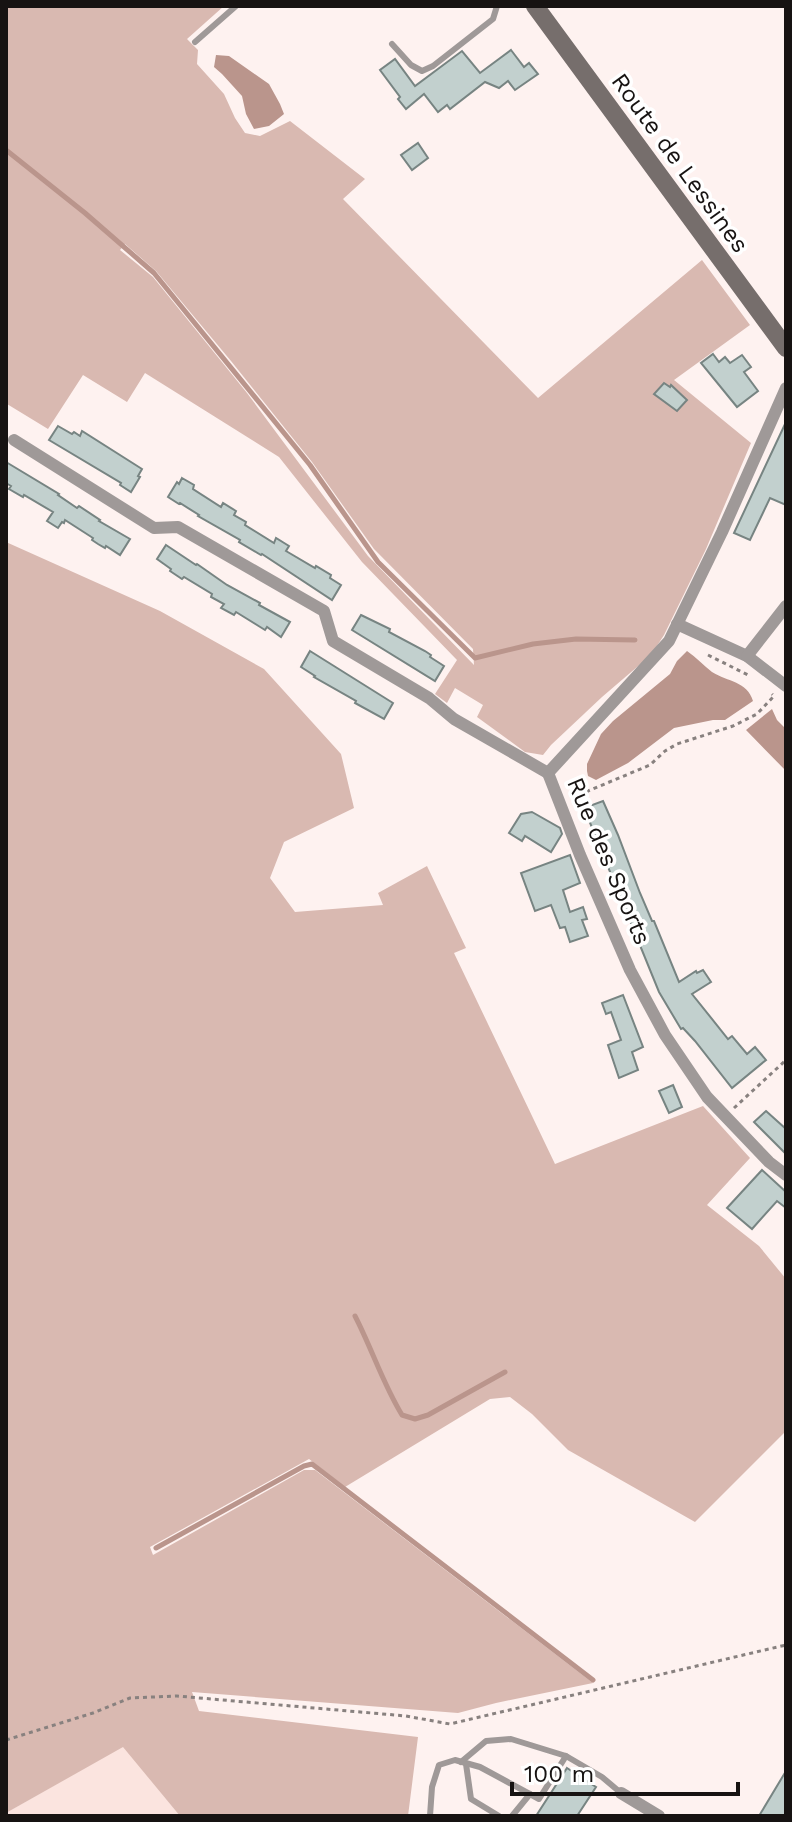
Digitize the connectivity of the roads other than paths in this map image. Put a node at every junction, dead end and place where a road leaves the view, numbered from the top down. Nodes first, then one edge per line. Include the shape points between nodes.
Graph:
1 (236, 6) edge
2 (497, 6) edge
3 (535, 6) edge
4 (195, 42) dead end
5 (392, 44) dead end
6 (786, 348) edge
7 (786, 388) edge
8 (14, 440) dead end
9 (786, 606) edge
10 (677, 624) junction
11 (747, 656) junction
12 (786, 686) edge
13 (548, 773) junction
14 (786, 1175) edge
15 (566, 1756) junction
16 (464, 1763) junction
17 (621, 1793) joint
18 (530, 1794) junction
19 (643, 1812) edge
20 (430, 1816) edge
21 (499, 1816) edge
22 (512, 1816) edge
23 (659, 1816) edge

1 - 4 lane
2 - 5 lane via 493,19 422,71
3 - 6 main road, Route de Lessines
7 - 10 street, Rue des Sports
8 - 13 street via 154,528 178,527 324,611 333,641
9 - 11 street
10 - 11 street
10 - 13 street, Rue des Sports via 669,641
11 - 12 street
13 - 14 street, Rue des Sports via 630,970 665,1035 707,1097
15 - 16 lane via 511,1739 486,1741
15 - 17 lane
15 - 18 lane via 539,1799
16 - 18 lane
16 - 20 lane via 439,1765
16 - 21 lane via 471,1799
17 - 19 street
18 - 22 lane
19 - 23 street

